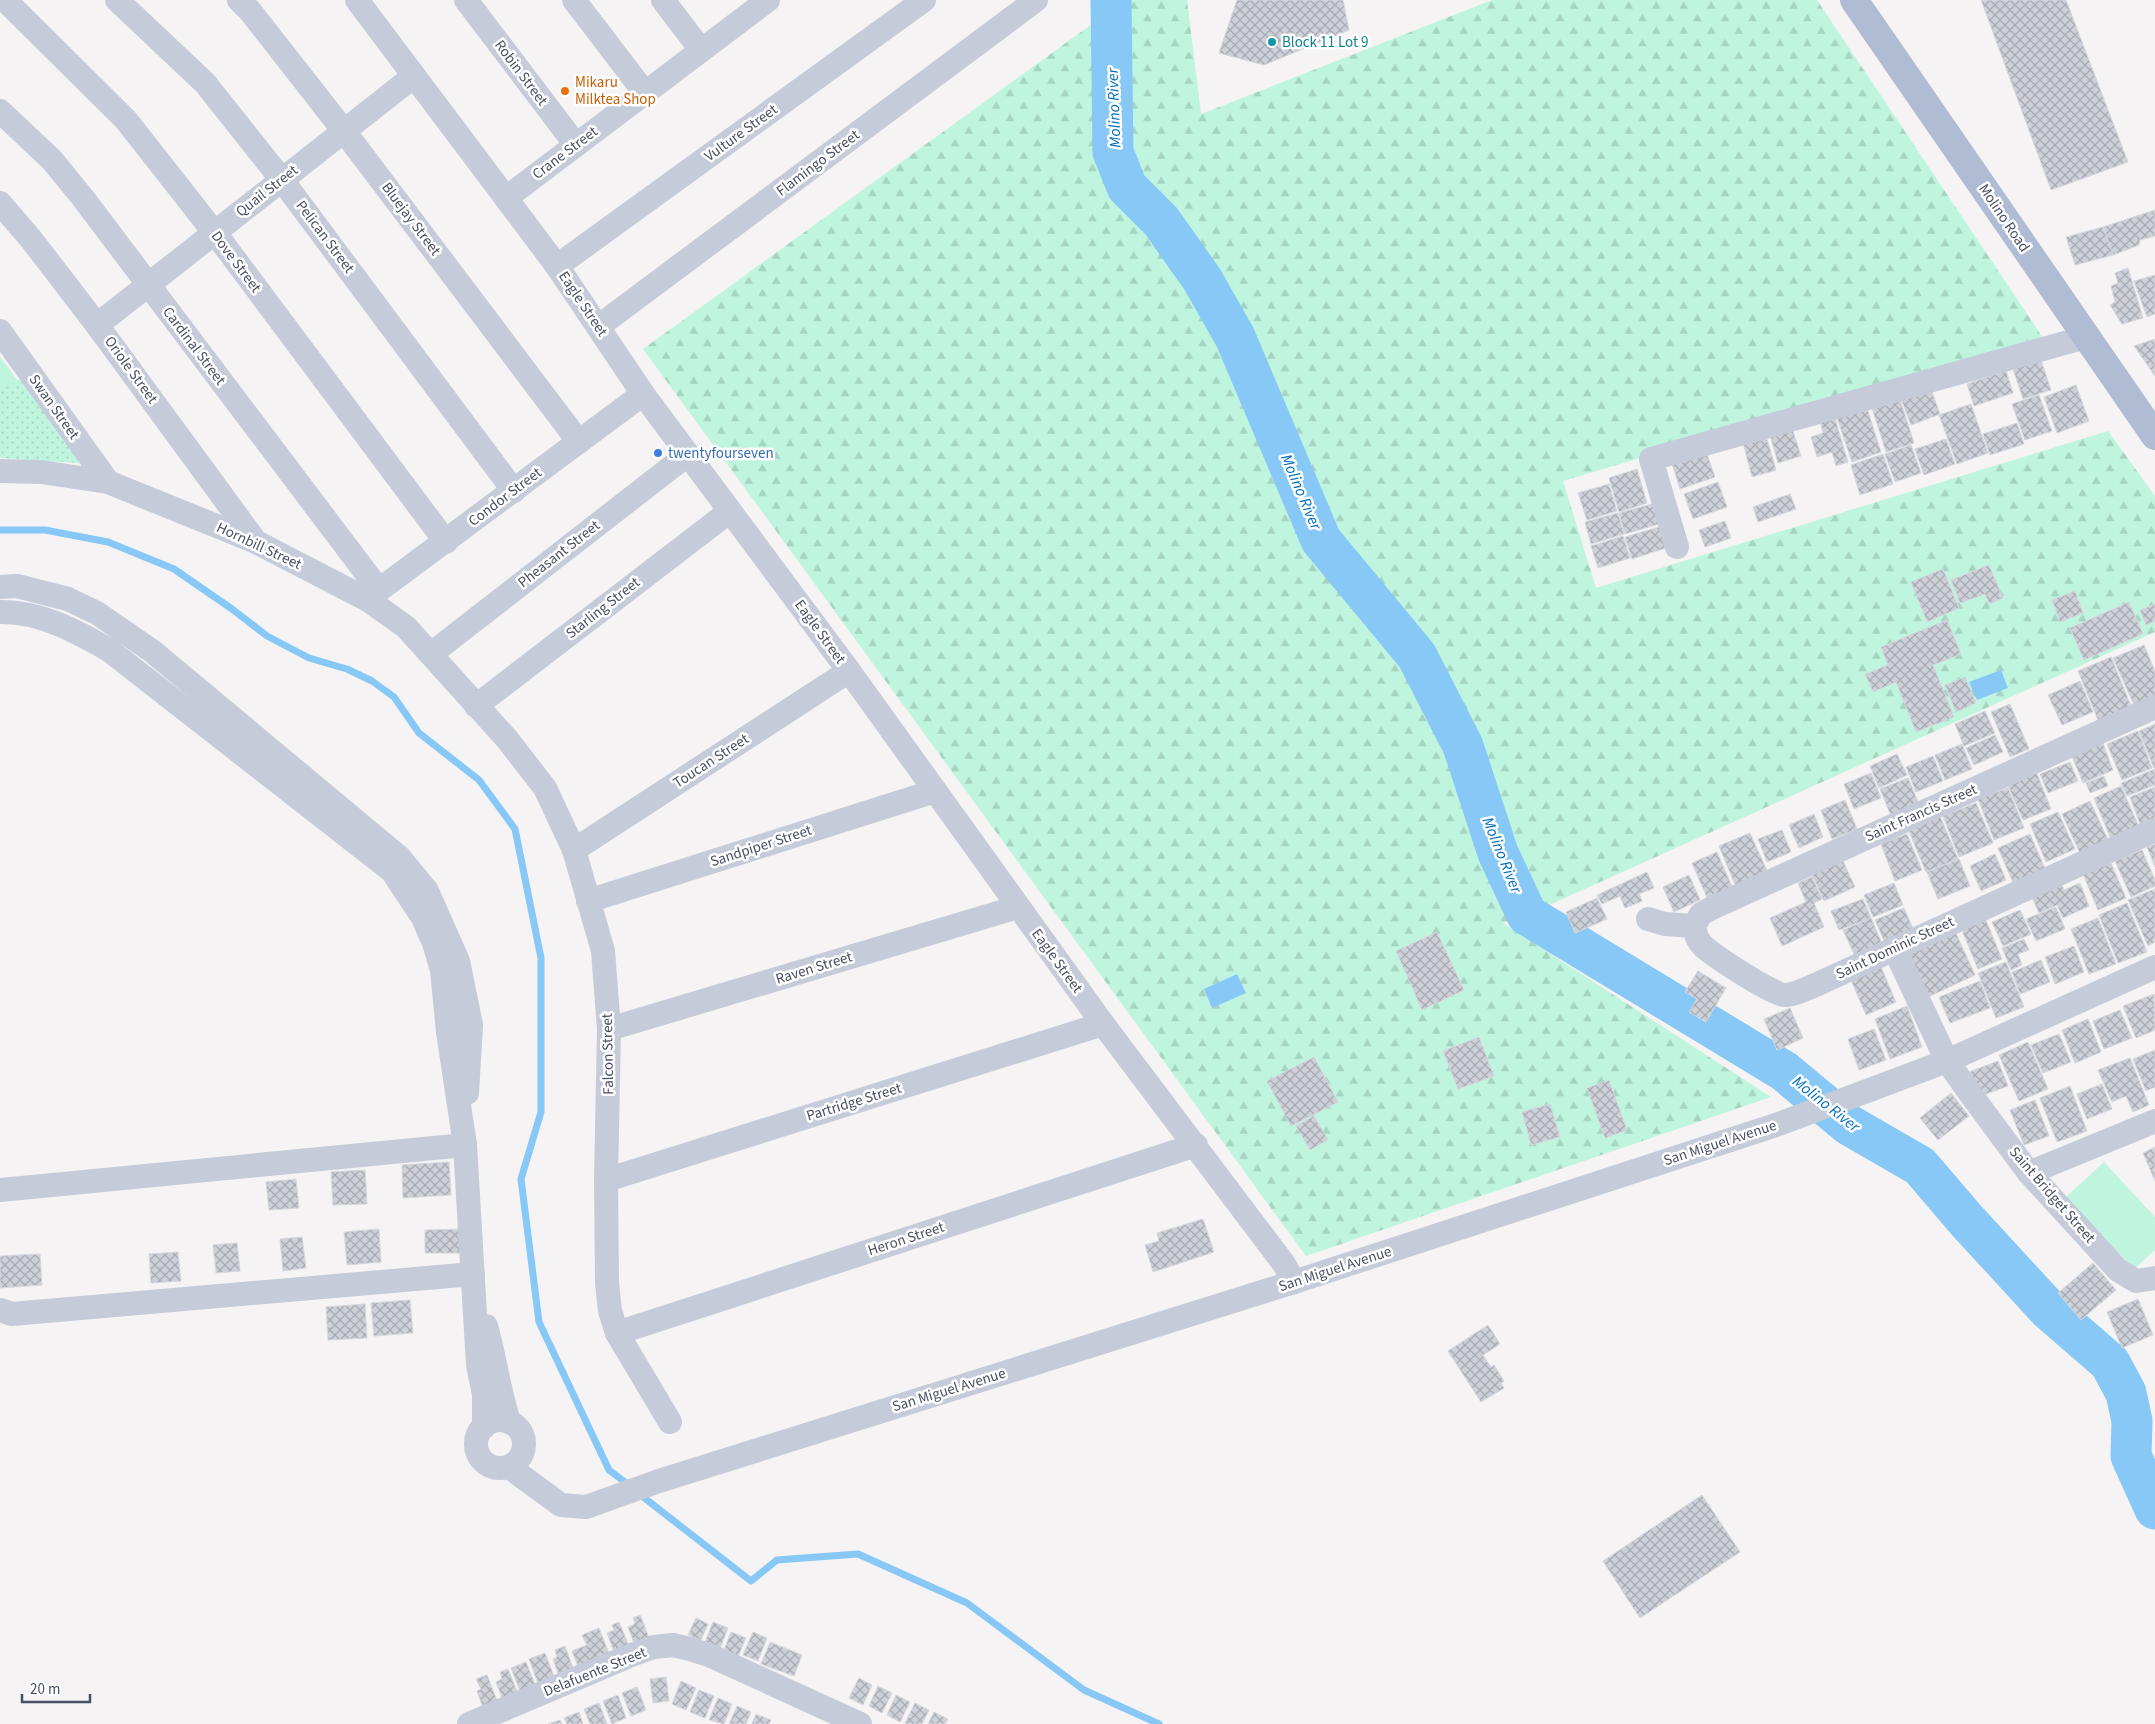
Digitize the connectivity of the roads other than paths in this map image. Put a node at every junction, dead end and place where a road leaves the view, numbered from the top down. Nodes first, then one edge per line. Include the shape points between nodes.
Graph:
1 (5, 0) edge
2 (117, 0) edge
3 (239, 0) edge
4 (357, 0) edge
5 (466, 0) edge
6 (574, 0) edge
7 (664, 0) edge
8 (924, 0) edge
9 (1036, 0) edge
10 (1854, 0) edge
11 (764, 1) edge
12 (701, 50) junction
13 (414, 76) junction
14 (645, 93) junction
15 (0, 111) edge
16 (344, 130) junction
17 (576, 145) junction
18 (282, 180) junction
19 (506, 198) junction
20 (0, 203) edge
21 (214, 232) junction
22 (557, 266) junction
23 (149, 286) junction
24 (97, 325) junction
25 (599, 326) junction
26 (0, 331) edge
27 (2086, 337) junction
28 (643, 394) junction
29 (2155, 436) edge
30 (579, 442) junction
31 (687, 455) junction
32 (0, 471) edge
33 (108, 482) junction
34 (514, 491) junction
35 (730, 510) junction
36 (256, 542) junction
37 (446, 542) junction
38 (1677, 547) dead end
39 (0, 587) edge
40 (373, 595) junction
41 (0, 612) edge
42 (431, 654) junction
43 (848, 671) junction
44 (476, 706) junction
45 (2155, 706) edge
46 (934, 791) junction
47 (2155, 830) edge
48 (574, 850) junction
49 (588, 901) junction
50 (1018, 907) junction
51 (1648, 919) dead end
52 (1694, 926) junction
53 (1894, 948) junction
54 (2155, 966) edge
55 (1103, 1024) junction
56 (609, 1029) junction
57 (1947, 1061) junction
58 (2155, 1121) edge
59 (465, 1145) junction
60 (1196, 1145) junction
61 (2029, 1173) junction
62 (606, 1180) junction
63 (0, 1190) edge
64 (1289, 1273) junction
65 (473, 1274) junction
66 (2155, 1278) edge
67 (0, 1310) edge
68 (617, 1333) junction
69 (509, 1422) junction
70 (670, 1422) dead end
71 (484, 1427) junction
72 (509, 1467) junction
73 (468, 1724) edge
74 (860, 1724) edge

1 - 21 street, Dove Street via 126,120
2 - 18 street, Pelican Street via 206,83
3 - 16 street, Bluejay Street
4 - 13 street, Eagle Street
5 - 17 street, Robin Street
6 - 14 street
7 - 12 street
8 - 22 street, Vulture Street
9 - 25 street, Flamingo Street
10 - 27 main road, Molino Road
11 - 12 street, Crane Street
12 - 14 street, Crane Street
13 - 16 street, Quail Street
13 - 19 street, Eagle Street
14 - 17 street, Crane Street
15 - 23 street, Cardinal Street via 52,160
16 - 18 street, Quail Street
16 - 30 street, Bluejay Street
17 - 19 street, Crane Street
18 - 21 street, Quail Street
18 - 34 street, Pelican Street
19 - 22 street, Eagle Street
20 - 24 street, Oriole Street
21 - 23 street, Quail Street
21 - 37 street, Dove Street
22 - 25 street, Eagle Street
23 - 24 street, Quail Street
23 - 40 street, Cardinal Street
24 - 36 street, Oriole Street
25 - 28 street, Eagle Street
26 - 33 street, Swan Street
27 - 29 main road, Molino Road
27 - 38 street via 1651,460
28 - 30 street, Condor Street
28 - 31 street, Eagle Street
30 - 34 street, Condor Street
31 - 35 street, Eagle Street
31 - 42 street, Pheasant Street
32 - 33 street, Hornbill Street via 40,472
33 - 36 street, Hornbill Street
34 - 37 street, Condor Street
35 - 43 street, Eagle Street
35 - 44 street, Starling Street
36 - 40 street, Hornbill Street
37 - 40 street, Condor Street
39 - 59 street via 17,586 68,599 97,613 152,651 399,857 427,891 458,961 471,1025
40 - 42 street, Hornbill Street
41 - 59 street via 16,612 55,623 109,650 392,871 423,918 442,970
42 - 44 street, Hornbill Street
43 - 46 street, Eagle Street
43 - 48 street, Toucan Street
44 - 48 street, Falcon Street via 545,788
45 - 52 street, Saint Francis Street via 1714,907 1701,914
46 - 49 street, Sandpiper Street
46 - 50 street, Eagle Street
47 - 53 street, Saint Dominic Street
48 - 49 street, Falcon Street
49 - 56 street, Falcon Street via 603,951
50 - 55 street, Eagle Street
50 - 56 street, Raven Street
51 - 52 street
52 - 53 street, Saint Dominic Street via 1695,936 1703,946 1763,986 1785,995 1811,987
53 - 57 street, Saint Bridget Street
54 - 57 street, San Miguel Avenue
55 - 60 street, Eagle Street
55 - 62 street, Partridge Street
56 - 62 street, Falcon Street
57 - 61 street, Saint Bridget Street
57 - 64 street, San Miguel Avenue via 1776,1125
58 - 61 street
59 - 63 street
59 - 65 street
60 - 64 street, Eagle Street
60 - 68 street, Heron Street
61 - 66 street, Saint Bridget Street via 2118,1270 2136,1281
62 - 68 street, Falcon Street via 607,1283 610,1311
64 - 72 street, San Miguel Avenue via 586,1507 561,1505
65 - 67 street via 12,1314
65 - 69 street
65 - 71 street
68 - 70 street, Falcon Street
69 - 71 street via 500,1420
69 - 72 street via 516,1426 524,1440 522,1456
71 - 72 street via 476,1441 480,1457 493,1468
73 - 74 street, Delafuente Street via 634,1654 673,1645 709,1655

